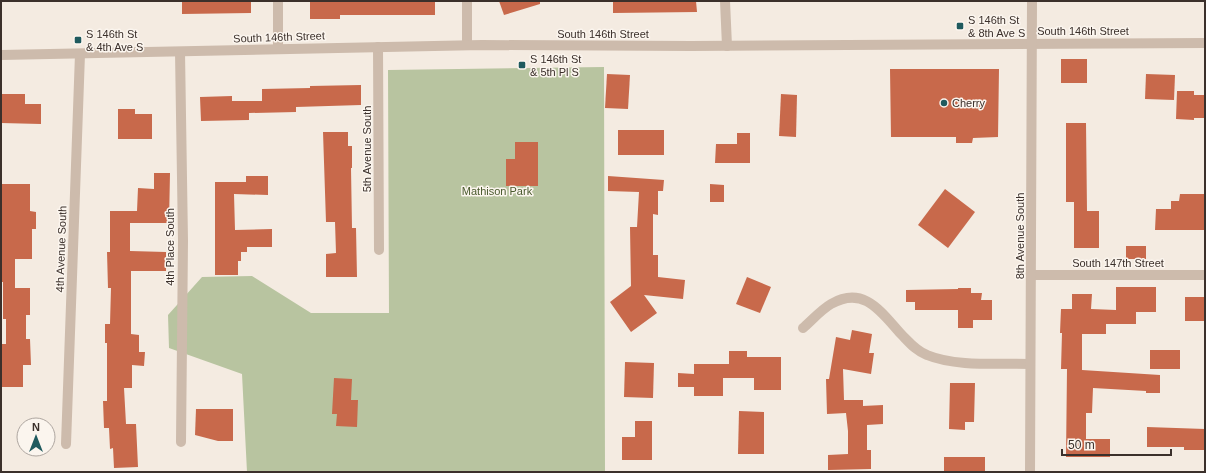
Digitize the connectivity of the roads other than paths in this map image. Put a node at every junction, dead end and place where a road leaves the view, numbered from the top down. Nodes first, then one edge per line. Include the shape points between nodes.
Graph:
1 (278, 1) edge
2 (467, 1) edge
3 (725, 1) edge
4 (1032, 1) edge
5 (1205, 42) edge
6 (1032, 43) junction
7 (467, 46) junction
8 (727, 46) junction
9 (378, 47) junction
10 (278, 49) junction
11 (180, 52) junction
12 (80, 54) junction
13 (1, 55) edge
14 (379, 250) dead end
15 (1032, 275) junction
16 (1205, 275) edge
17 (803, 328) dead end
18 (1030, 364) junction
19 (181, 442) dead end
20 (66, 444) dead end
21 (1030, 472) edge

1 - 10 street
2 - 7 street
3 - 8 street
4 - 6 street, 8th Avenue South
5 - 6 street, South 146th Street
6 - 8 street, South 146th Street
6 - 15 street, 8th Avenue South
7 - 8 street, South 146th Street
7 - 9 street, South 146th Street
9 - 10 street, South 146th Street
9 - 14 street, 5th Avenue South
10 - 11 street, South 146th Street
11 - 12 street, South 146th Street
11 - 19 street, 4th Place South via 183,241
12 - 13 street, South 146th Street
12 - 20 street, 4th Avenue South
15 - 16 street, South 147th Street
15 - 18 street, 8th Avenue South
17 - 18 street via 830,305 849,298 860,298 870,302 915,349 927,355 969,363
18 - 21 street, 8th Avenue South

